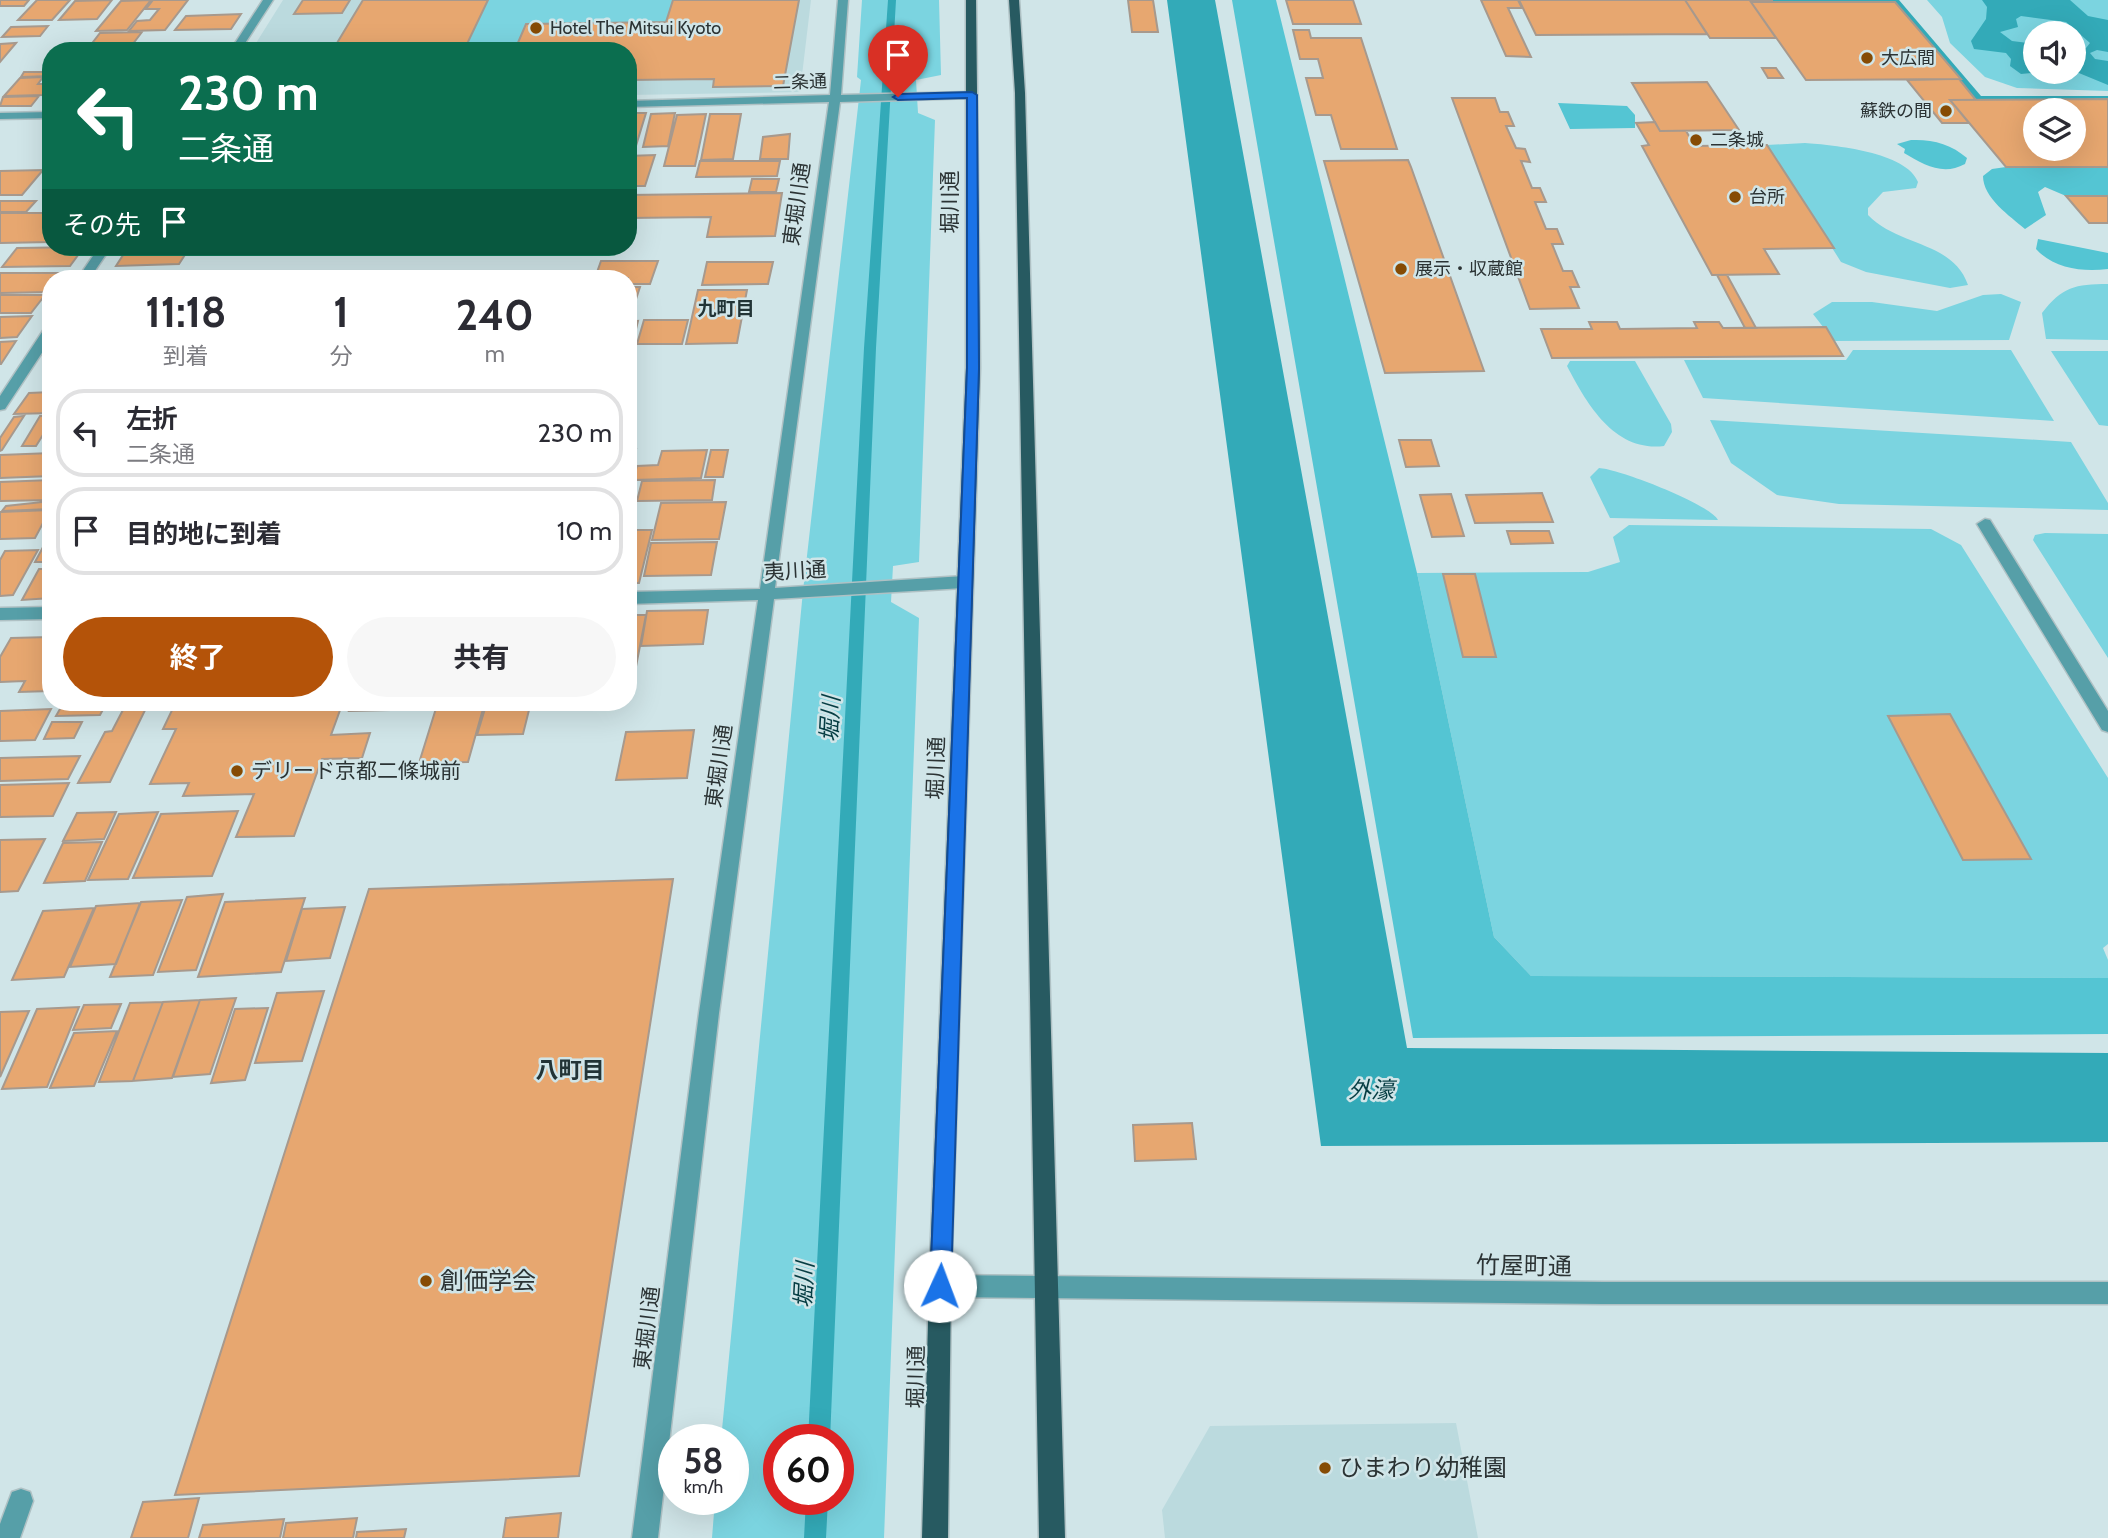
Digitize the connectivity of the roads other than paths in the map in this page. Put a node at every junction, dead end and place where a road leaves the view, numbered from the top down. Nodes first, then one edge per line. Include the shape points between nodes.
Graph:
1 (268, 0) edge
2 (843, 0) edge
3 (971, 0) edge
4 (1014, 0) edge
5 (241, 42) edge
6 (972, 95) junction
7 (835, 99) junction
8 (637, 104) edge
9 (42, 115) edge
10 (0, 116) edge
11 (42, 343) edge
12 (0, 406) edge
13 (1985, 524) dead end
14 (964, 582) junction
15 (766, 593) junction
16 (637, 598) edge
17 (42, 613) edge
18 (0, 614) edge
19 (2108, 725) edge
20 (1045, 1285) junction
21 (940, 1286) junction
22 (2108, 1293) edge
23 (21, 1501) dead end
24 (7, 1538) edge
25 (645, 1538) edge
26 (935, 1538) edge
27 (1052, 1538) edge

1 - 5 street
2 - 7 street, 東堀川通
3 - 6 main road, 堀川通
4 - 20 main road via 1021,107
6 - 7 street, 二条通
6 - 14 main road, 堀川通 via 973,368
7 - 8 street, 二条通
7 - 15 street, 東堀川通
9 - 10 street
11 - 12 street
13 - 19 street
14 - 15 street, 夷川通
14 - 21 main road, 堀川通
15 - 16 street, 夷川通
15 - 25 street, 東堀川通
17 - 18 street
20 - 21 street, 竹屋町通
20 - 22 street, 竹屋町通 via 1604,1293
20 - 27 main road
21 - 26 main road, 堀川通
23 - 24 street

